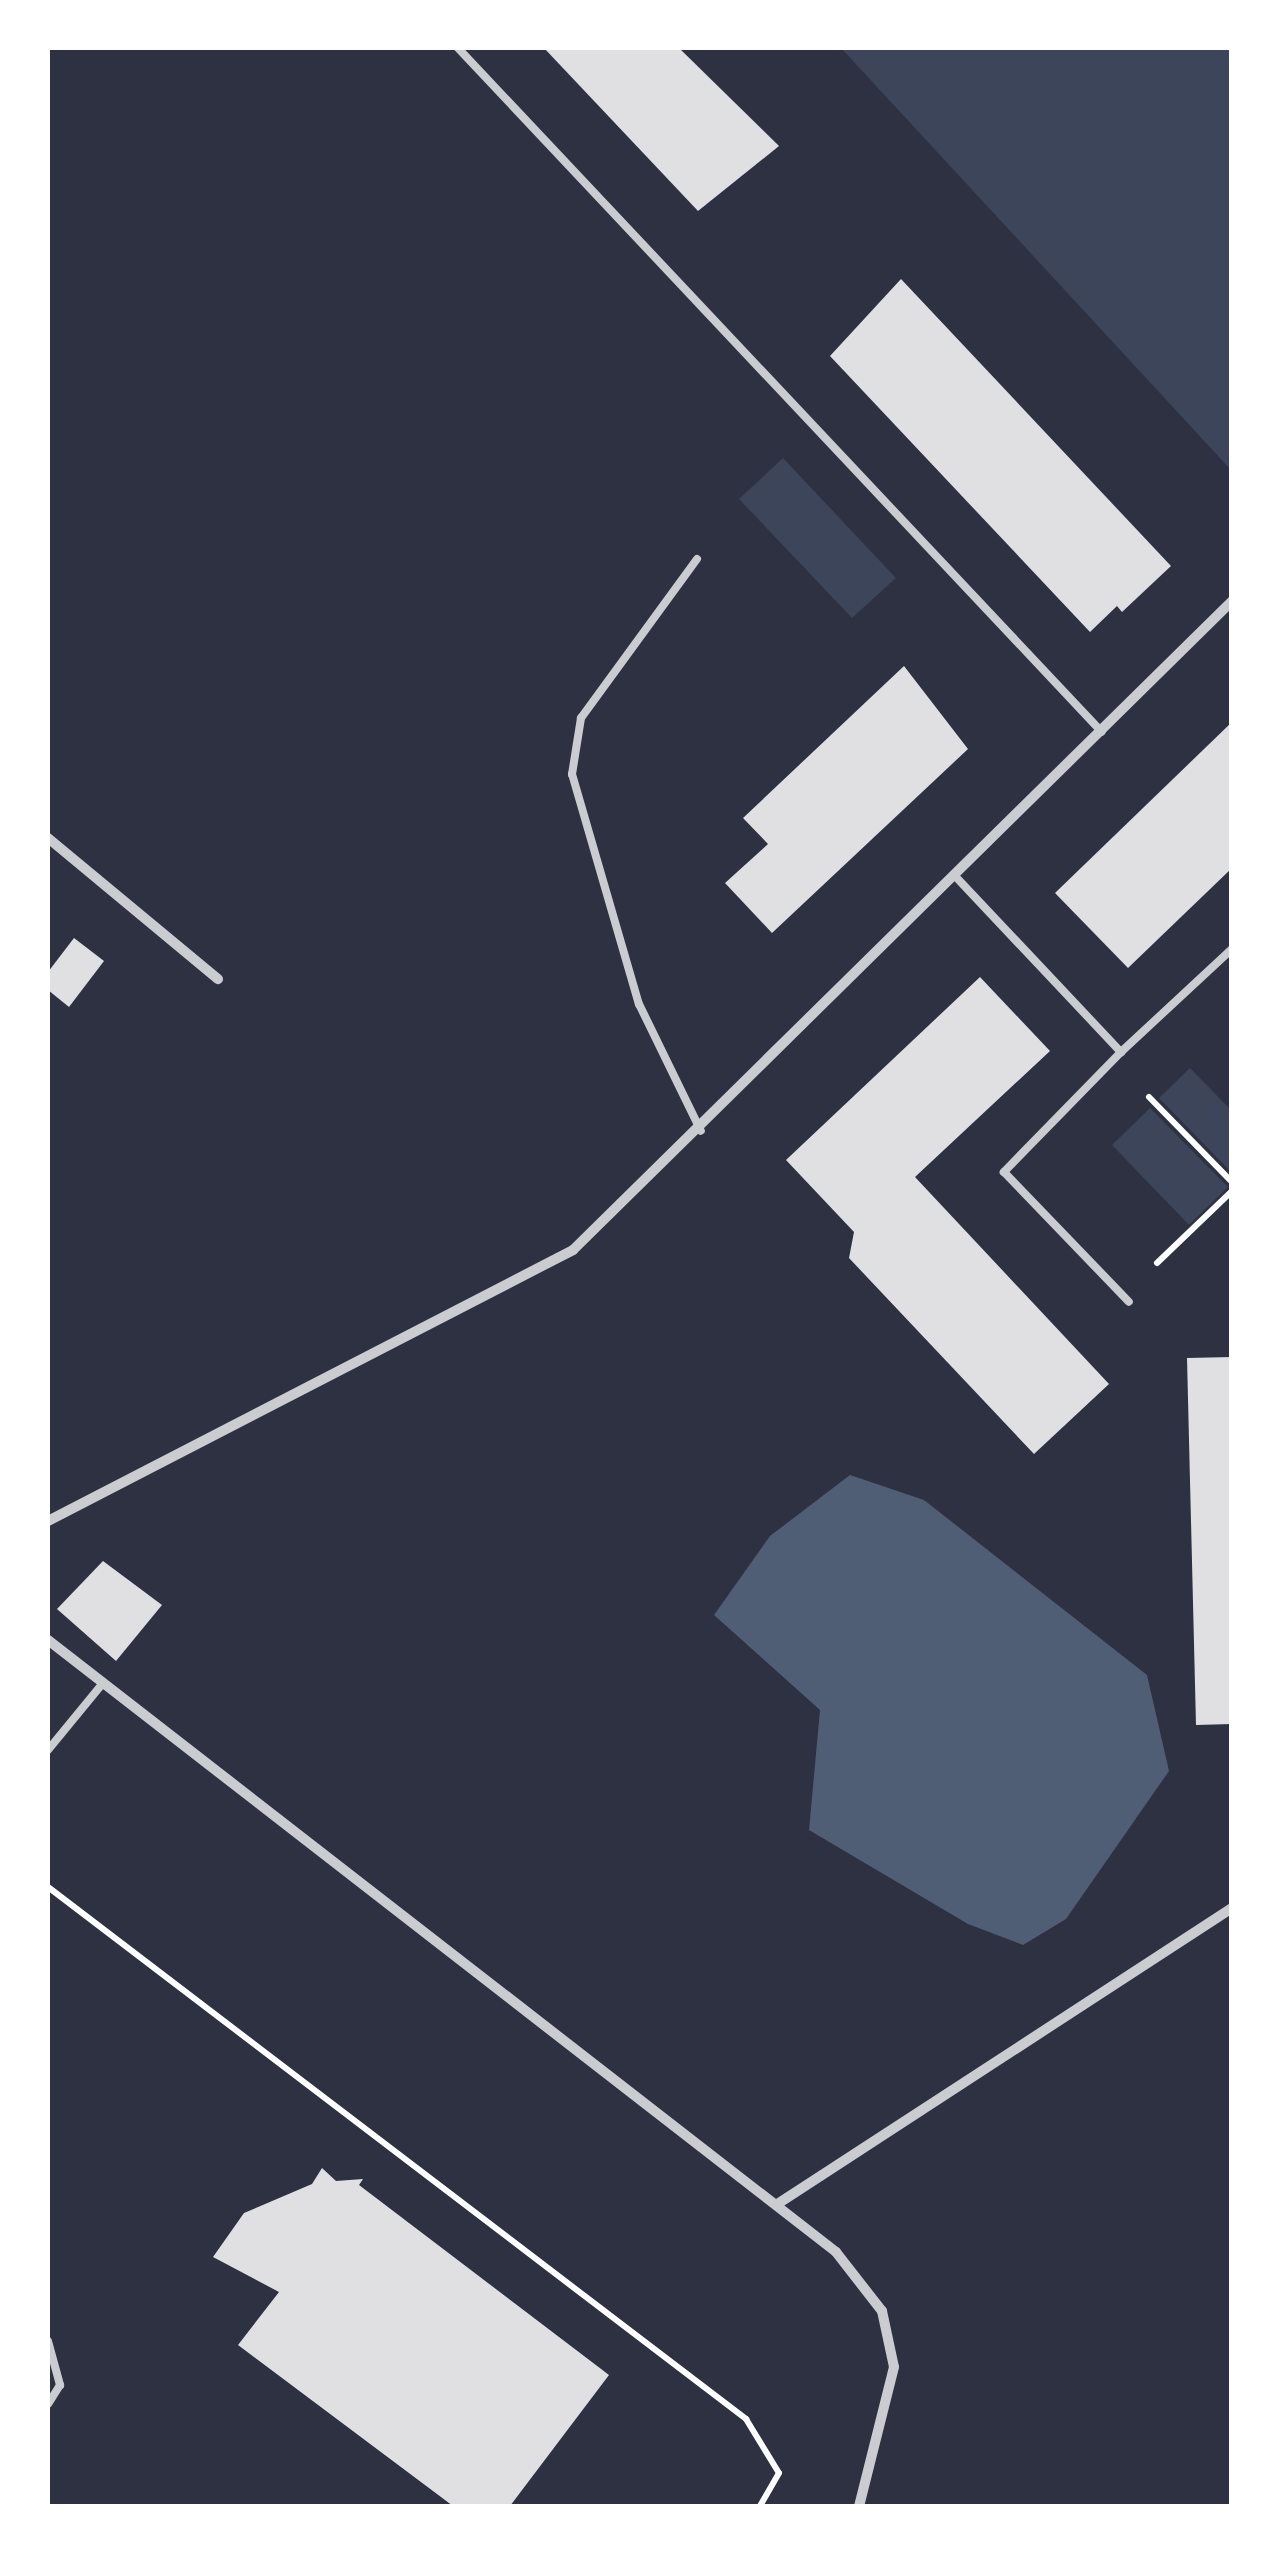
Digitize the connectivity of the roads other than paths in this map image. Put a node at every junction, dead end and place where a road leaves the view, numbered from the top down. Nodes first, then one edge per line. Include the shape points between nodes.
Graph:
1 (458, 48) edge
2 (697, 560) dead end
3 (1232, 601) edge
4 (1102, 732) junction
5 (48, 838) edge
6 (956, 876) junction
7 (1232, 949) edge
8 (218, 979) dead end
9 (1121, 1052) junction
10 (701, 1131) junction
11 (1128, 1302) dead end
12 (48, 1521) edge
13 (48, 1640) edge
14 (103, 1683) junction
15 (48, 1750) edge
16 (1232, 1908) edge
17 (779, 2202) junction
18 (48, 2342) edge
19 (48, 2404) edge
20 (859, 2506) edge

1 - 4 lane
2 - 10 lane via 580,718 572,774 640,1004
3 - 4 street
4 - 6 street
5 - 8 street
6 - 9 lane
6 - 10 street
7 - 9 lane
9 - 11 lane via 1004,1172
10 - 12 street via 573,1250
13 - 14 street
14 - 15 lane
14 - 17 street
16 - 17 street
17 - 20 street via 836,2252 882,2311 894,2367
18 - 19 lane via 60,2385

